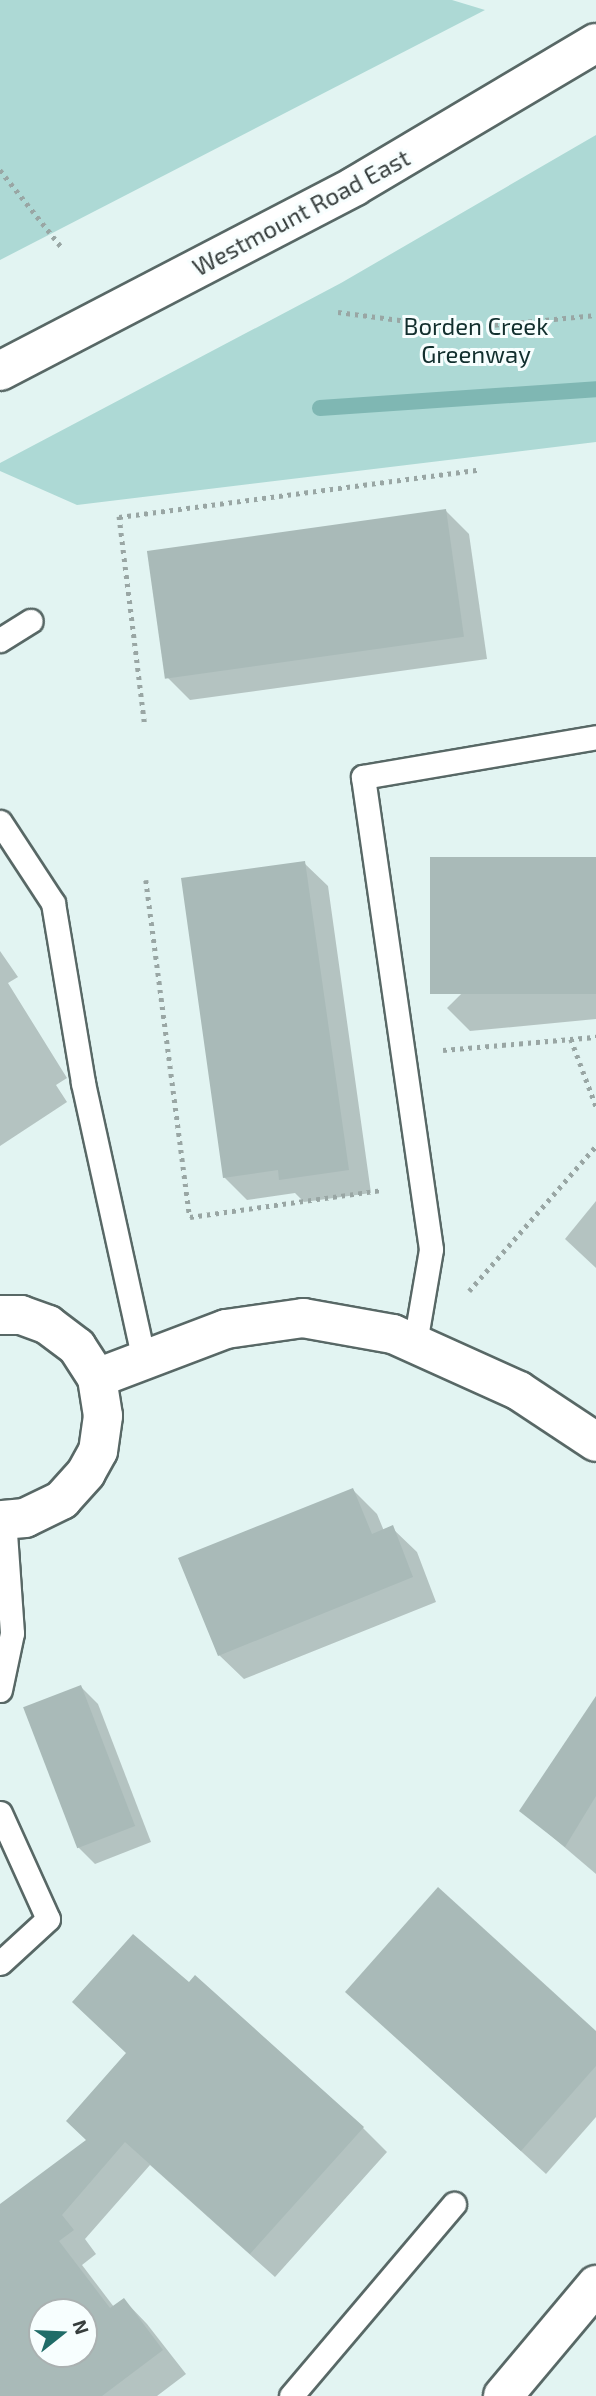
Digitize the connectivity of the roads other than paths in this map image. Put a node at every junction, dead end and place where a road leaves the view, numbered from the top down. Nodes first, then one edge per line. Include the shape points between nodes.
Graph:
1 (596, 43) edge
2 (0, 371) edge
3 (30, 621) dead end
4 (0, 640) edge
5 (596, 737) edge
6 (0, 822) edge
7 (0, 1315) edge
8 (415, 1343) junction
9 (144, 1360) junction
10 (97, 1378) junction
11 (596, 1442) edge
12 (2, 1519) edge
13 (0, 1690) edge
14 (0, 1813) edge
15 (0, 1963) edge
16 (454, 2204) dead end
17 (596, 2285) edge
18 (291, 2396) edge
19 (503, 2396) edge

1 - 2 street, Westmount Road East via 355,186
3 - 4 lane
5 - 8 lane via 363,777 431,1249
6 - 9 lane via 53,903 83,1083
7 - 10 street via 21,1315 48,1325 77,1347
8 - 9 street via 393,1334 303,1318 226,1329
8 - 11 street via 519,1391
9 - 10 street
10 - 12 street via 103,1416 98,1451 86,1474 62,1500 25,1518
12 - 13 lane via 12,1633
14 - 15 lane via 48,1919
16 - 18 lane
17 - 19 street

